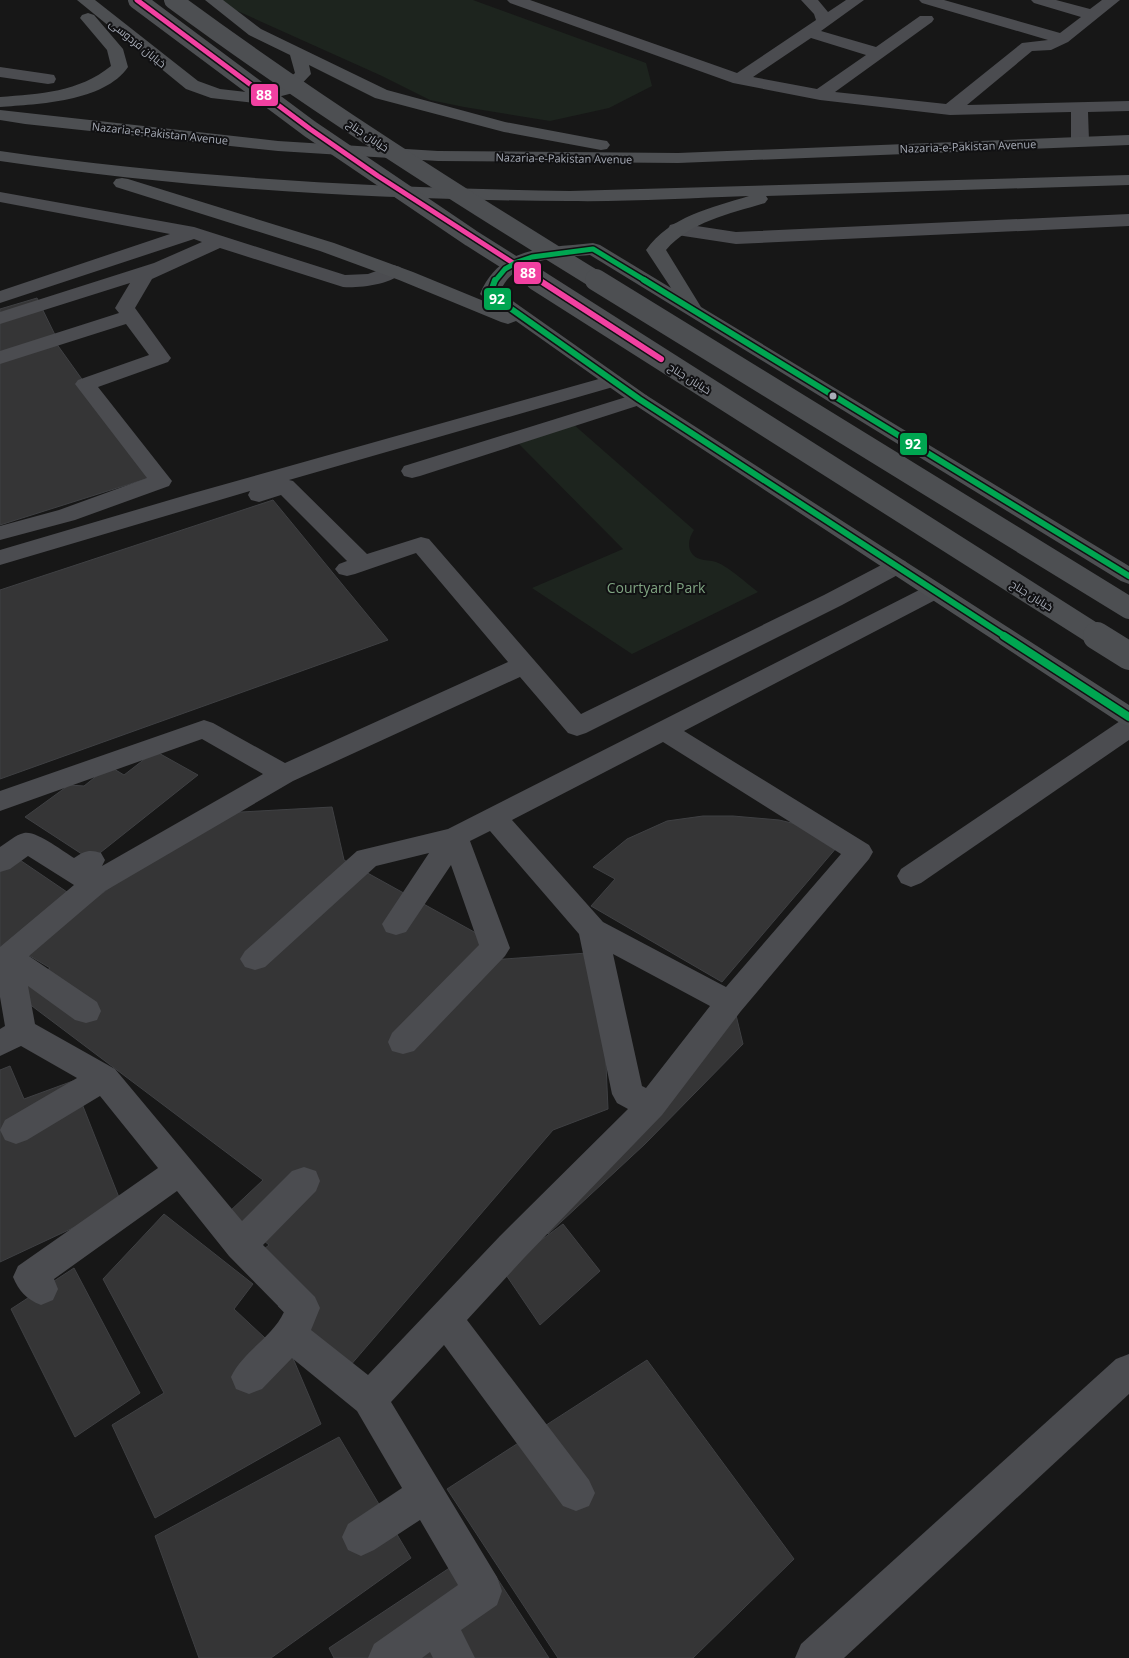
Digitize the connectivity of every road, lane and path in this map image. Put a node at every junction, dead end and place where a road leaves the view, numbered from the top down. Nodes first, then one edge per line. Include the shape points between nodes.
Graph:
1 (85, 0) edge
2 (137, 0) edge
3 (173, 0) edge
4 (213, 0) edge
5 (515, 0) edge
6 (809, 0) edge
7 (856, 0) edge
8 (927, 0) edge
9 (1039, 0) edge
10 (1112, 0) edge
11 (1093, 15) junction
12 (926, 19) dead end
13 (824, 20) junction
14 (808, 32) junction
15 (1062, 39) junction
16 (297, 52) junction
17 (877, 53) junction
18 (0, 72) edge
19 (48, 79) dead end
20 (739, 79) junction
21 (820, 95) junction
22 (0, 102) edge
23 (1129, 106) edge
24 (1079, 107) junction
25 (950, 110) junction
26 (0, 115) edge
27 (1129, 140) edge
28 (1080, 141) junction
29 (0, 156) edge
30 (678, 158) junction
31 (63, 166) junction
32 (1129, 180) edge
33 (792, 189) junction
34 (0, 197) edge
35 (1129, 220) edge
36 (677, 229) junction
37 (194, 233) junction
38 (219, 241) junction
39 (152, 271) junction
40 (393, 271) junction
41 (0, 297) edge
42 (696, 311) junction
43 (131, 316) junction
44 (0, 318) edge
45 (76, 318) dead end
46 (546, 334) junction
47 (0, 358) edge
48 (613, 381) junction
49 (640, 399) junction
50 (412, 471) dead end
51 (67, 515) junction
52 (0, 533) edge
53 (76, 536) junction
54 (0, 558) edge
55 (897, 566) junction
56 (1129, 576) edge
57 (935, 591) junction
58 (1129, 608) edge
59 (1129, 656) edge
60 (524, 665) junction
61 (1129, 717) edge
62 (1129, 727) edge
63 (664, 730) junction
64 (284, 774) junction
65 (0, 801) edge
66 (494, 817) junction
67 (455, 837) junction
68 (0, 862) edge
69 (88, 872) junction
70 (911, 876) dead end
71 (396, 924) dead end
72 (593, 930) junction
73 (8, 957) junction
74 (255, 959) dead end
75 (730, 1003) junction
76 (86, 1011) dead end
77 (7, 1031) edge
78 (403, 1042) dead end
79 (104, 1078) junction
80 (651, 1106) junction
81 (16, 1130) dead end
82 (180, 1171) junction
83 (304, 1181) dead end
84 (241, 1245) junction
85 (41, 1289) dead end
86 (445, 1319) junction
87 (291, 1335) junction
88 (1129, 1370) edge
89 (249, 1377) dead end
90 (370, 1399) junction
91 (576, 1492) dead end
92 (426, 1494) junction
93 (360, 1537) dead end
94 (436, 1624) junction
95 (388, 1658) edge
96 (455, 1658) edge
97 (815, 1658) edge

1 - 16 main road, خیابان فردوسی via 192,85 217,94 255,98 287,89 303,74
1 - 22 main road via 88,19 115,50 120,67 95,86 75,93
2 - 59 main road, خیابان جناح, bridge via 378,176
3 - 58 main road, خیابان جناح, bridge via 245,53 467,201
4 - 16 main road via 255,32
5 - 20 street
6 - 13 street
7 - 13 street
8 - 15 street
9 - 11 street
10 - 11 street
11 - 15 street
12 - 17 street
13 - 14 street
14 - 17 street
14 - 20 street
15 - 25 street via 1051,45 1028,46
16 - 30 main road via 382,94 504,127
17 - 21 street
18 - 19 street
20 - 21 street
21 - 25 street
23 - 24 street
24 - 25 street
24 - 28 street
26 - 30 main road, Nazaria-e-Pakistan Avenue via 278,146 401,154
27 - 28 main road, Nazaria-e-Pakistan Avenue
28 - 30 main road, Nazaria-e-Pakistan Avenue
29 - 31 main road
31 - 33 main road via 337,189 498,196
31 - 40 main road via 197,205
32 - 33 main road
33 - 36 main road via 687,222
34 - 37 street
35 - 36 street via 736,238
36 - 42 main road via 664,238 656,250
37 - 38 street
37 - 41 street
38 - 39 street
38 - 40 street via 343,281 361,283
39 - 43 street via 125,308
39 - 44 street
39 - 45 street via 104,291
40 - 46 main road
42 - 46 main road via 593,249 540,255 519,260 503,270 492,281 490,294
42 - 56 main road
43 - 47 street
43 - 51 street via 161,358 85,384 161,481
46 - 48 main road
48 - 49 main road
48 - 53 street
49 - 50 street
49 - 55 main road
51 - 52 street
51 - 53 street
53 - 54 street
53 - 60 street via 85,552 285,486 354,566 421,544
55 - 57 main road
55 - 60 street via 578,727
57 - 61 main road
57 - 63 street
60 - 64 street
62 - 70 street
63 - 66 street
63 - 75 street via 859,852
64 - 65 street via 204,729
64 - 69 street
66 - 67 street
66 - 72 street
67 - 71 street
67 - 74 street via 367,858
67 - 78 street via 494,948
68 - 69 street via 27,842
69 - 73 street
72 - 75 street
72 - 80 street via 628,1094
73 - 76 street
73 - 77 street
75 - 80 street
77 - 79 street
79 - 81 street
79 - 82 street
80 - 86 street
82 - 84 street
82 - 85 street via 30,1278
83 - 84 street
84 - 87 street via 303,1308
86 - 90 street
86 - 91 street
87 - 89 street
87 - 90 street
88 - 97 street
90 - 92 street
92 - 93 street
92 - 94 street via 483,1591
94 - 95 street
94 - 96 street

